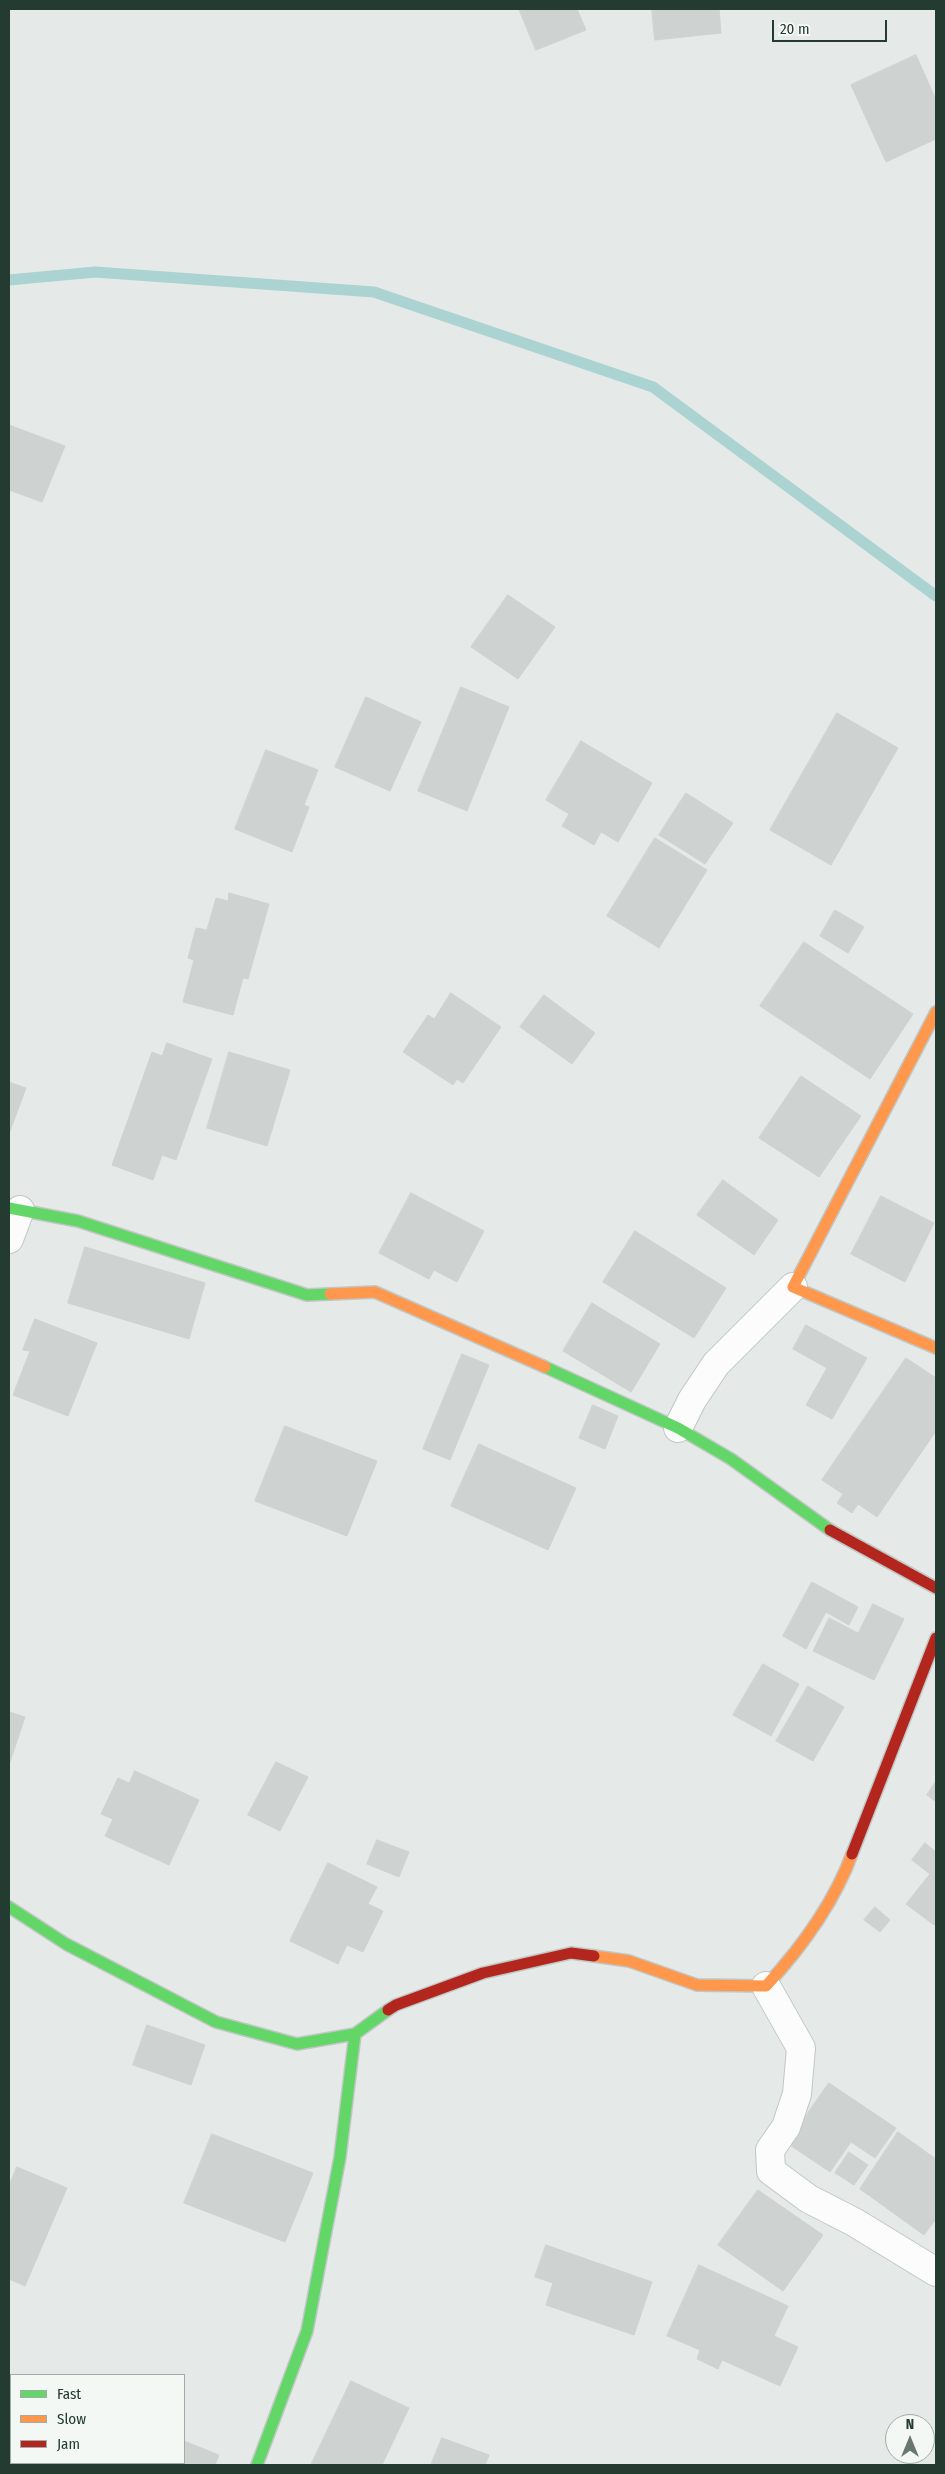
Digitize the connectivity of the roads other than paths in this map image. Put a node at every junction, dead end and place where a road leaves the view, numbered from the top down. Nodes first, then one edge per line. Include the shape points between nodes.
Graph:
1 (936, 1012) edge
2 (14, 1209) edge
3 (9, 1239) edge
4 (793, 1287) junction
5 (936, 1348) edge
6 (678, 1428) junction
7 (936, 1588) edge
8 (936, 1638) edge
9 (9, 1907) edge
10 (766, 1986) junction
11 (355, 2034) junction
12 (936, 2272) edge
13 (257, 2465) edge

1 - 4 street
2 - 3 street
2 - 6 street via 78,1221 307,1295 375,1292
4 - 5 street
4 - 6 street via 716,1364
6 - 7 street via 732,1459 830,1530
8 - 10 street via 843,1878 794,1955
9 - 11 street via 66,1944 216,2022 297,2044
10 - 11 street via 697,1985 629,1961 571,1953 483,1973 396,2005
10 - 12 street via 801,2048 797,2094 786,2127 770,2150 771,2171 810,2199
11 - 13 street via 340,2157 307,2331

